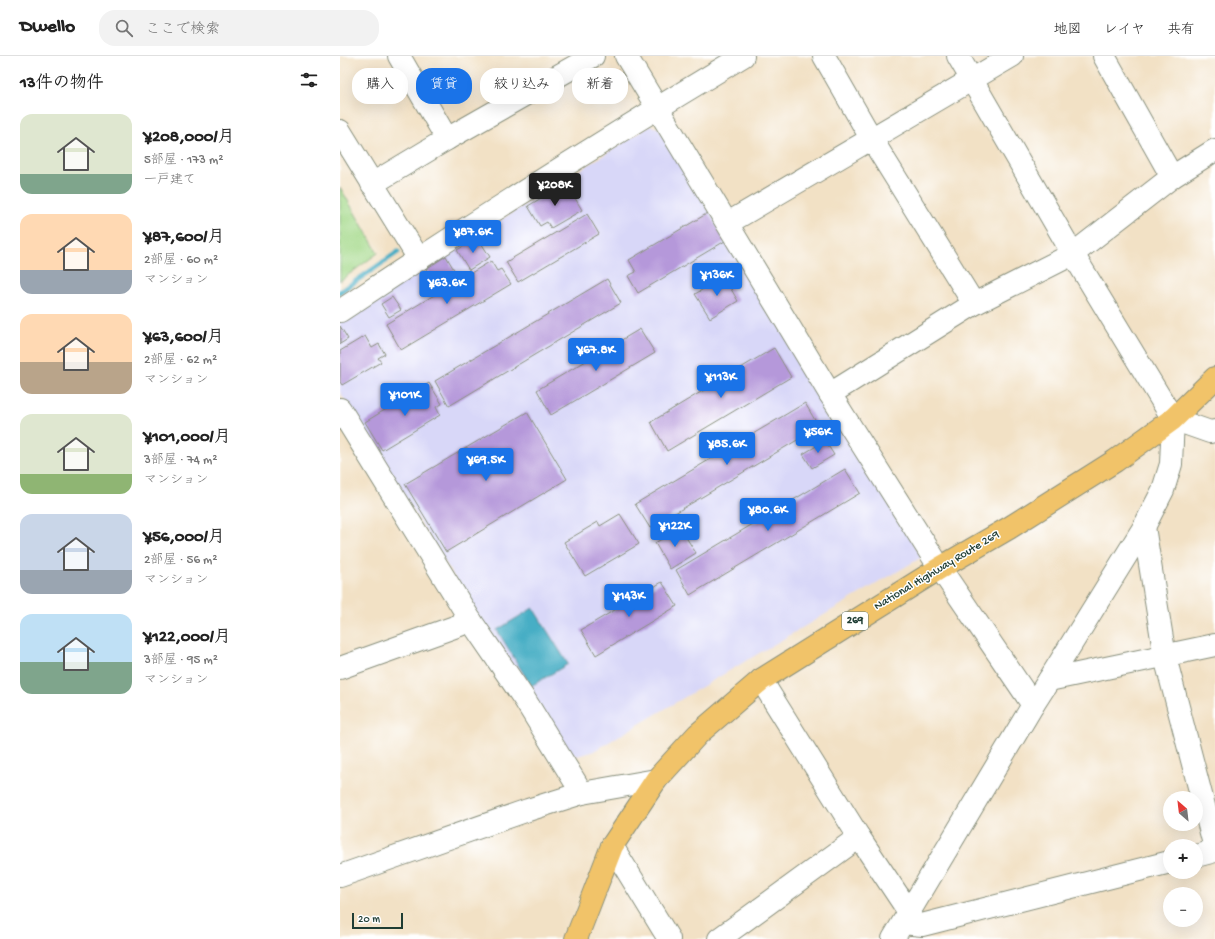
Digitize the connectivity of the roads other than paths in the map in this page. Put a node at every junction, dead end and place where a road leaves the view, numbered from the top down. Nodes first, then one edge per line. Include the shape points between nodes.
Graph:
1 (399, 56) edge
2 (593, 56) edge
3 (626, 56) edge
4 (743, 56) edge
5 (824, 56) edge
6 (958, 56) edge
7 (1012, 56) edge
8 (1104, 56) edge
9 (971, 79) junction
10 (657, 108) junction
11 (340, 131) edge
12 (871, 138) junction
13 (447, 139) junction
14 (1215, 150) edge
15 (1172, 177) junction
16 (372, 184) junction
17 (728, 223) junction
18 (1073, 254) junction
19 (420, 259) junction
20 (974, 304) junction
21 (340, 311) edge
22 (1215, 378) edge
23 (830, 394) junction
24 (340, 409) edge
25 (1173, 419) junction
26 (1215, 431) edge
27 (1144, 527) junction
28 (940, 568) junction
29 (471, 621) junction
30 (1215, 645) edge
31 (1165, 657) junction
32 (340, 668) edge
33 (761, 680) junction
34 (1049, 680) junction
35 (1032, 705) junction
36 (656, 780) junction
37 (582, 793) junction
38 (859, 837) junction
39 (612, 846) junction
40 (1215, 850) edge
41 (1203, 854) edge
42 (1163, 864) edge
43 (340, 876) edge
44 (902, 925) edge
45 (576, 939) edge
46 (668, 939) edge
47 (719, 939) edge

1 - 13 street
2 - 13 street
3 - 10 street
4 - 10 street
5 - 12 street
6 - 9 street
7 - 9 street
8 - 15 street
9 - 12 street
9 - 18 street
10 - 17 street
10 - 19 street
11 - 16 street
12 - 17 street
12 - 20 street
13 - 16 street
14 - 15 street
15 - 18 street
16 - 19 street
17 - 23 street
18 - 20 street
18 - 25 street
19 - 21 street
20 - 23 street
22 - 25 highway, National Highway Route 269 / 269
23 - 28 street
24 - 29 street
25 - 26 street via 1210,432
25 - 27 street via 1170,464 1163,490
25 - 28 highway, National Highway Route 269 / 269 via 1115,461
27 - 31 street
27 - 34 street
28 - 33 highway, National Highway Route 269 / 269
28 - 35 street
29 - 32 street
29 - 37 street
30 - 31 street
31 - 34 street
31 - 40 street
33 - 36 highway, National Highway Route 269 / 269 via 698,734
33 - 38 street
34 - 35 street
35 - 44 street
36 - 37 street
36 - 39 highway, National Highway Route 269 / 269
37 - 43 street
38 - 44 street
38 - 47 street
39 - 45 highway, National Highway Route 269 / 269
39 - 46 street
40 - 41 street
42 - 44 street via 922,925

